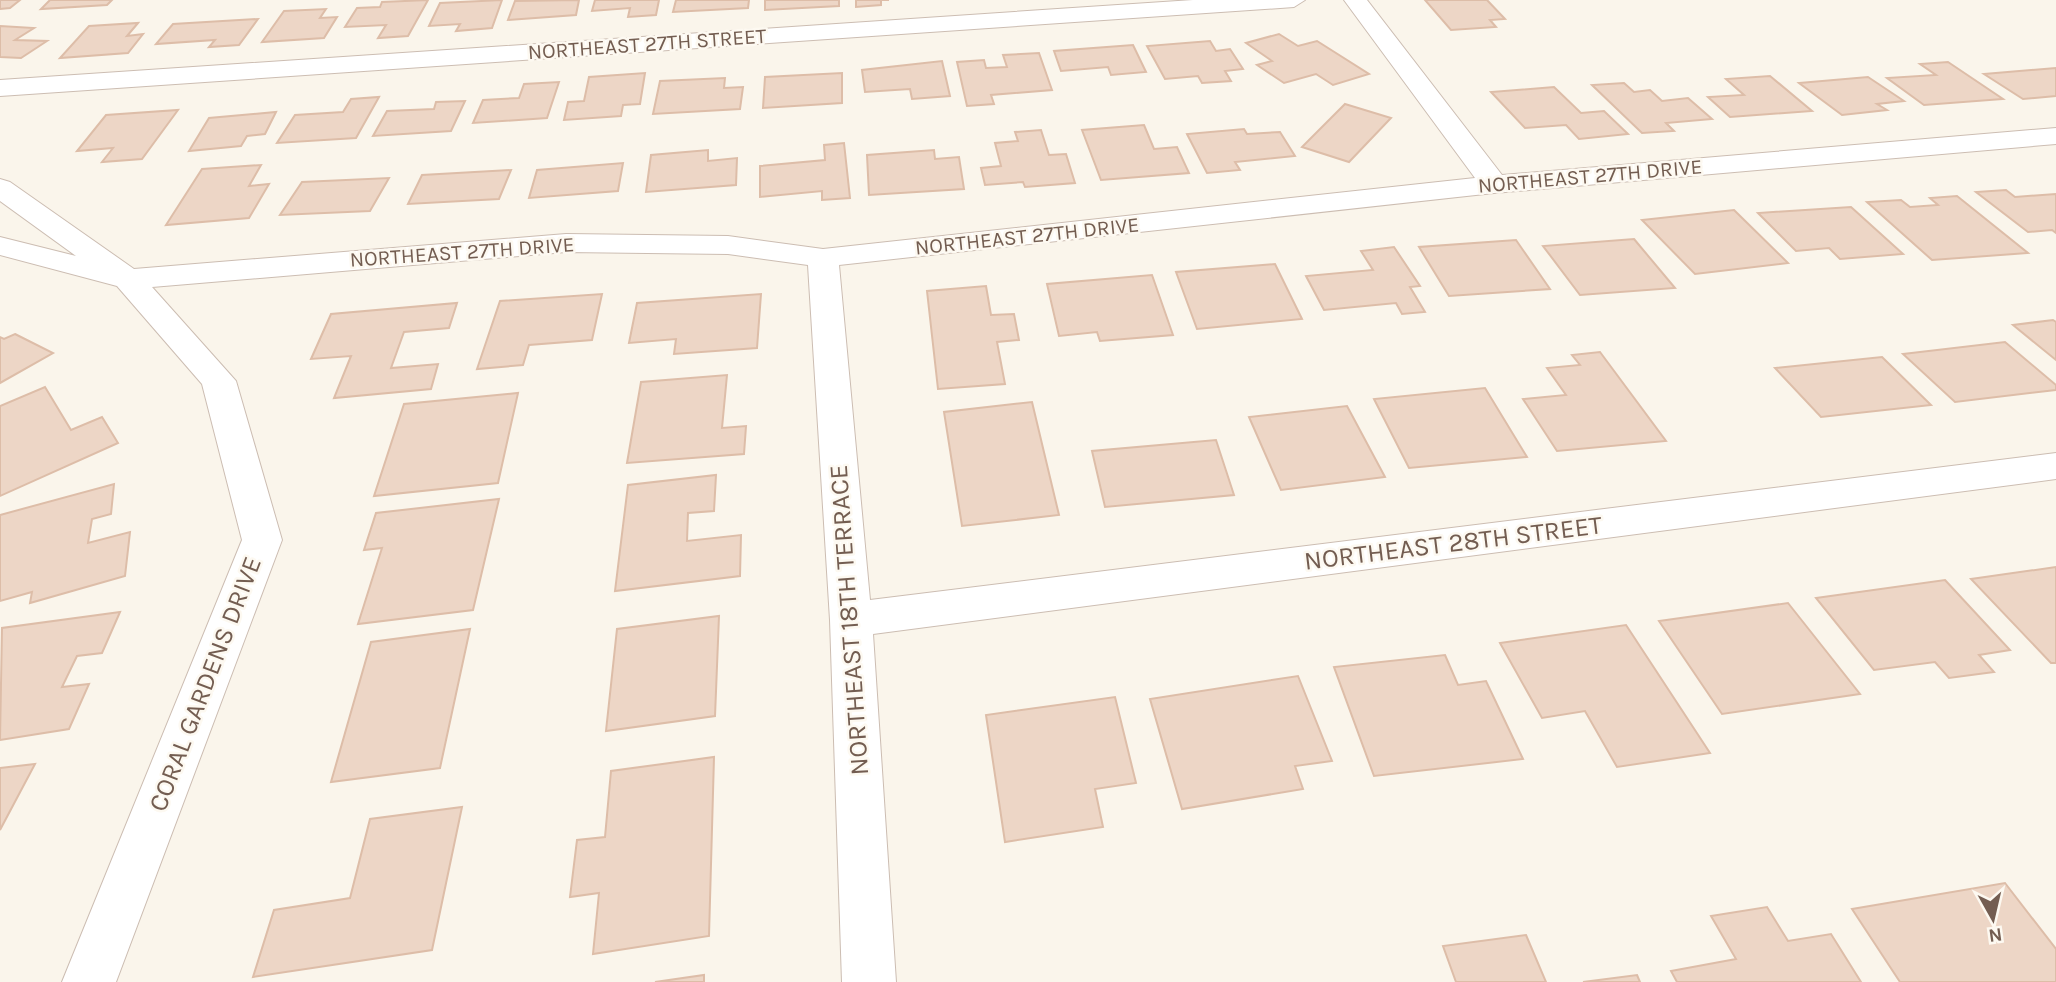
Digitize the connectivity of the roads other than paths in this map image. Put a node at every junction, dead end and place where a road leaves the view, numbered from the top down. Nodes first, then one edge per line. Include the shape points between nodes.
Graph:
1 (1294, 0) edge
2 (1355, 0) edge
3 (0, 88) edge
4 (2056, 136) edge
5 (1494, 184) junction
6 (0, 188) edge
7 (0, 246) edge
8 (823, 258) junction
9 (128, 279) junction
10 (2056, 466) edge
11 (851, 620) junction
12 (89, 982) edge
13 (869, 982) edge

1 - 3 street, NORTHEAST 27TH STREET
2 - 5 street
4 - 5 street, NORTHEAST 27TH DRIVE
5 - 8 street, NORTHEAST 27TH DRIVE
6 - 9 street, CORAL GARDENS DRIVE
7 - 9 street, NORTHEAST 27TH DRIVE
8 - 9 street, NORTHEAST 27TH DRIVE via 728,245 566,243
8 - 11 street, NORTHEAST 18TH TERRACE
9 - 12 street, CORAL GARDENS DRIVE via 219,381 261,540
10 - 11 street, NORTHEAST 28TH STREET
11 - 13 street, NORTHEAST 18TH TERRACE

